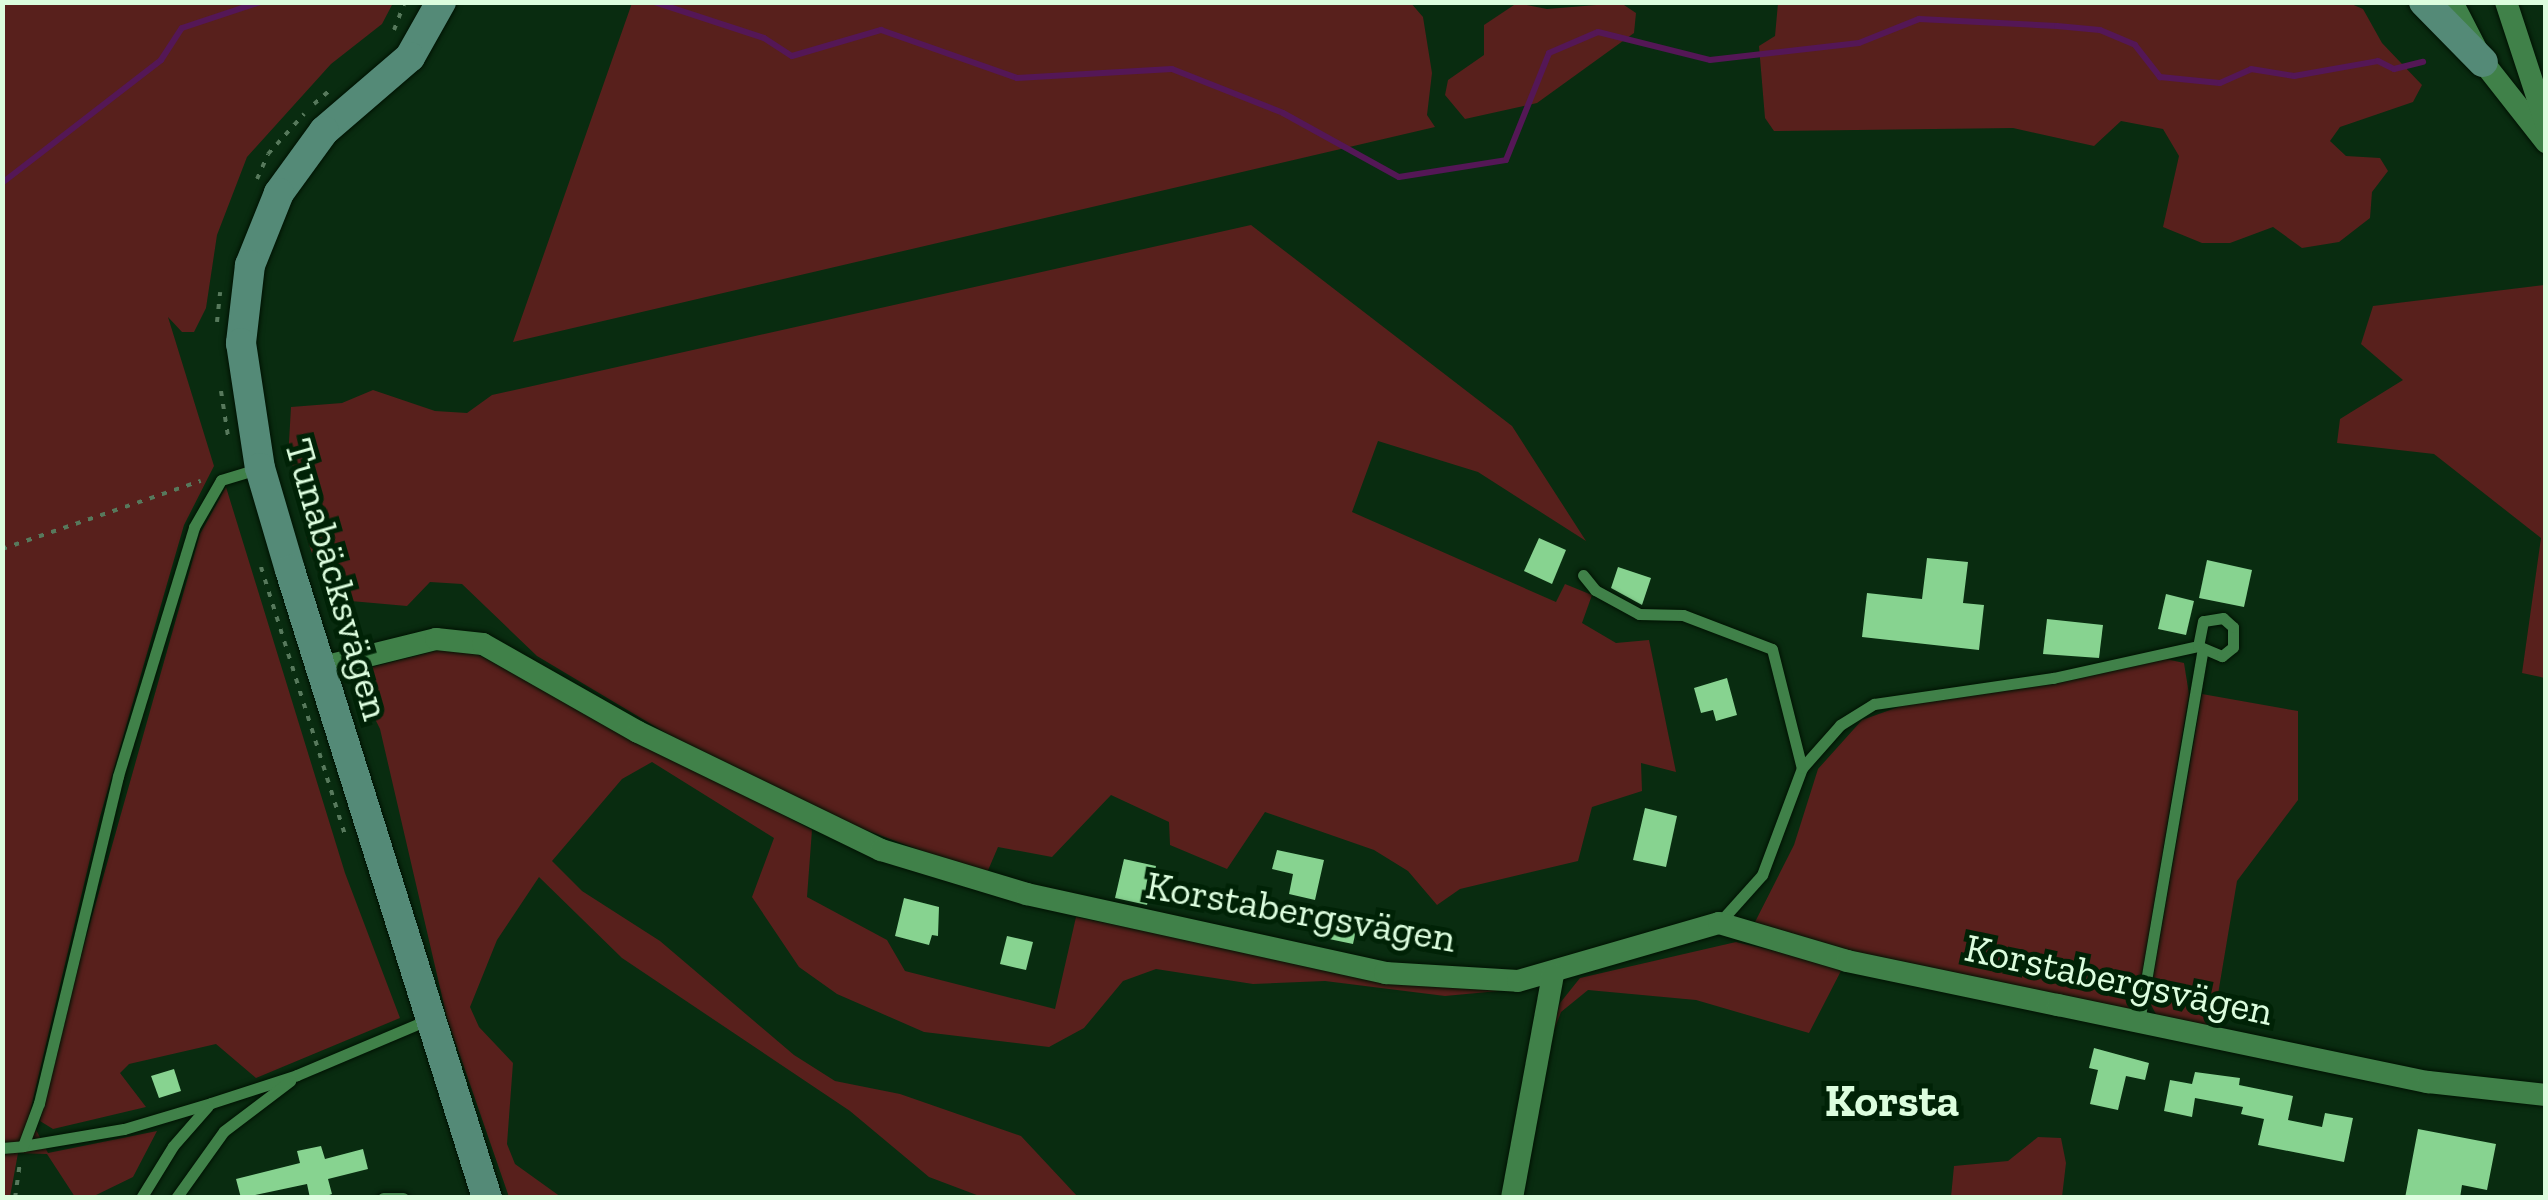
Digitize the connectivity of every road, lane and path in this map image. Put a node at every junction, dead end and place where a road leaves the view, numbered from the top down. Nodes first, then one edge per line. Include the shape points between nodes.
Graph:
1 (2424, 2) edge
2 (2452, 2) edge
3 (2506, 2) edge
4 (431, 11) edge
5 (2483, 62) junction
6 (2546, 124) edge
7 (2546, 142) edge
8 (260, 468) junction
9 (221, 480) junction
10 (2, 549) edge
11 (1583, 575) dead end
12 (319, 668) junction
13 (1802, 768) junction
14 (1719, 924) junction
15 (1553, 975) junction
16 (430, 1018) junction
17 (2139, 1022) junction
18 (297, 1076) junction
19 (2546, 1095) edge
20 (210, 1103) junction
21 (22, 1146) junction
22 (2, 1148) edge
23 (15, 1198) edge
24 (142, 1198) edge
25 (176, 1198) edge
26 (383, 1198) edge
27 (402, 1198) edge
28 (487, 1198) edge
29 (1512, 1198) edge

1 - 5 street
2 - 5 street
3 - 6 street
4 - 8 street, Tunabäcksvägen via 395,73 316,142 279,192 257,241 241,344
5 - 7 street
8 - 9 lane
8 - 12 street, Tunabäcksvägen
9 - 10 path via 195,481
9 - 21 lane via 194,527 147,671 39,1103
11 - 13 lane via 1639,614 1683,615 1772,650
12 - 15 street, Korstabergsvägen via 436,639 483,644 638,732 881,850 1044,898 1385,973 1484,981
12 - 16 street, Tunabäcksvägen
13 - 14 lane via 1762,875
13 - 17 lane via 1840,724 1874,704 2200,649
14 - 15 street, Korstabergsvägen
14 - 17 street, Korstabergsvägen via 1846,961
15 - 29 street
16 - 18 lane
16 - 28 street, Tunabäcksvägen
17 - 19 street, Korstabergsvägen via 2428,1082
18 - 20 lane
18 - 25 lane via 224,1132
20 - 21 lane via 124,1129
20 - 24 lane via 173,1146
21 - 22 lane
21 - 23 path
26 - 27 lane

